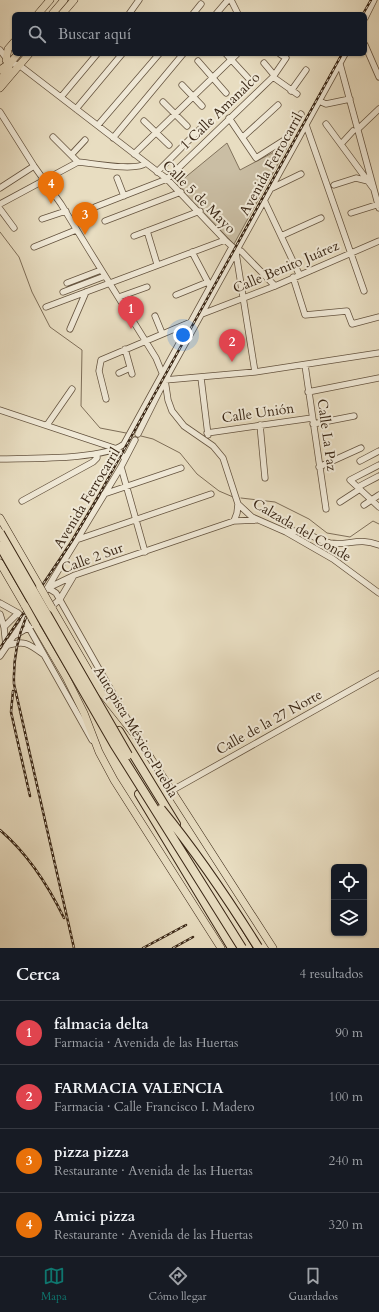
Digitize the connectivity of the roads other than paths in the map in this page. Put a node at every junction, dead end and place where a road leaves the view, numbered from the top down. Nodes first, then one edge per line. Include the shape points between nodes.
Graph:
1 (50, 0) edge
2 (64, 0) edge
3 (74, 0) edge
4 (139, 0) edge
5 (230, 0) edge
6 (374, 0) edge
7 (201, 4) dead end
8 (40, 12) edge
9 (54, 12) edge
10 (64, 12) edge
11 (130, 12) edge
12 (195, 12) edge
13 (218, 12) edge
14 (237, 12) edge
15 (367, 14) edge
16 (12, 44) edge
17 (0, 50) edge
18 (367, 50) edge
19 (16, 56) edge
20 (27, 56) edge
21 (95, 56) edge
22 (120, 56) edge
23 (157, 56) edge
24 (181, 56) edge
25 (228, 56) edge
26 (235, 56) edge
27 (283, 56) edge
28 (344, 56) edge
29 (231, 59) junction
30 (198, 61) dead end
31 (8, 62) junction
32 (264, 63) dead end
33 (340, 64) junction
34 (19, 65) junction
35 (0, 70) edge
36 (306, 70) dead end
37 (273, 76) junction
38 (379, 77) edge
39 (212, 78) junction
40 (249, 79) dead end
41 (0, 80) edge
42 (182, 85) dead end
43 (0, 88) edge
44 (226, 92) dead end
45 (193, 96) junction
46 (61, 97) junction
47 (350, 99) junction
48 (319, 101) junction
49 (163, 102) dead end
50 (278, 105) dead end
51 (202, 106) dead end
52 (76, 109) junction
53 (379, 109) edge
54 (0, 112) edge
55 (175, 114) junction
56 (301, 114) dead end
57 (229, 118) junction
58 (144, 121) dead end
59 (326, 124) dead end
60 (306, 125) junction
61 (98, 126) junction
62 (187, 126) dead end
63 (202, 127) dead end
64 (356, 130) junction
65 (156, 132) junction
66 (53, 137) dead end
67 (243, 137) junction
68 (114, 138) junction
69 (85, 140) dead end
70 (342, 143) junction
71 (169, 145) dead end
72 (72, 154) junction
73 (134, 154) junction
74 (78, 162) junction
75 (146, 163) junction
76 (34, 166) junction
77 (157, 172) junction
78 (301, 174) dead end
79 (117, 178) dead end
80 (167, 179) junction
81 (44, 181) junction
82 (368, 181) junction
83 (334, 186) dead end
84 (0, 188) edge
85 (272, 188) junction
86 (375, 190) junction
87 (181, 192) junction
88 (124, 196) junction
89 (264, 200) junction
90 (0, 204) edge
91 (379, 205) edge
92 (96, 206) dead end
93 (0, 209) edge
94 (66, 211) junction
95 (200, 211) junction
96 (351, 213) dead end
97 (321, 218) dead end
98 (42, 219) dead end
99 (106, 220) dead end
100 (14, 228) dead end
101 (76, 230) junction
102 (147, 231) junction
103 (134, 236) dead end
104 (281, 236) junction
105 (225, 240) junction
106 (379, 241) edge
107 (232, 246) junction
108 (34, 247) dead end
109 (237, 251) junction
110 (192, 252) junction
111 (352, 253) junction
112 (158, 264) junction
113 (101, 270) junction
114 (296, 276) junction
115 (107, 279) junction
116 (67, 283) dead end
117 (209, 284) junction
118 (275, 286) junction
119 (147, 287) dead end
120 (364, 291) dead end
121 (63, 292) dead end
122 (86, 292) junction
123 (176, 295) dead end
124 (119, 297) junction
125 (244, 298) junction
126 (46, 307) dead end
127 (202, 314) junction
128 (155, 316) dead end
129 (379, 318) edge
130 (191, 322) junction
131 (70, 329) dead end
132 (162, 333) junction
133 (145, 340) junction
134 (125, 349) junction
135 (379, 353) edge
136 (305, 365) junction
137 (255, 372) junction
138 (119, 373) dead end
139 (163, 373) junction
140 (201, 378) junction
141 (379, 378) edge
142 (165, 380) junction
143 (72, 389) dead end
144 (308, 392) junction
145 (106, 399) dead end
146 (0, 410) edge
147 (354, 416) dead end
148 (313, 421) junction
149 (47, 425) junction
150 (260, 425) junction
151 (207, 433) junction
152 (138, 434) dead end
153 (135, 440) dead end
154 (208, 442) junction
155 (379, 446) edge
156 (361, 448) dead end
157 (117, 449) junction
158 (379, 451) edge
159 (97, 454) junction
160 (0, 459) edge
161 (125, 459) junction
162 (360, 461) dead end
163 (379, 466) edge
164 (121, 467) junction
165 (319, 467) junction
166 (181, 468) dead end
167 (379, 476) edge
168 (265, 478) dead end
169 (126, 487) junction
170 (359, 488) junction
171 (104, 494) junction
172 (211, 494) dead end
173 (379, 495) edge
174 (371, 500) junction
175 (22, 501) dead end
176 (340, 502) dead end
177 (238, 504) junction
178 (364, 505) dead end
179 (379, 507) edge
180 (326, 509) dead end
181 (0, 518) edge
182 (135, 520) junction
183 (257, 520) junction
184 (234, 521) junction
185 (0, 528) edge
186 (286, 532) junction
187 (0, 534) edge
188 (76, 540) junction
189 (379, 545) edge
190 (0, 546) edge
191 (0, 550) edge
192 (145, 552) junction
193 (0, 563) edge
194 (75, 575) junction
195 (48, 588) junction
196 (38, 589) junction
197 (379, 593) edge
198 (60, 599) junction
199 (0, 603) edge
200 (27, 604) junction
201 (50, 610) junction
202 (18, 613) junction
203 (0, 614) edge
204 (24, 620) junction
205 (37, 622) junction
206 (4, 627) junction
207 (29, 628) junction
208 (14, 636) junction
209 (6, 646) junction
210 (0, 656) edge
211 (45, 656) junction
212 (379, 674) edge
213 (139, 740) junction
214 (114, 744) junction
215 (99, 752) junction
216 (171, 791) junction
217 (161, 809) junction
218 (220, 948) edge
219 (232, 948) edge
220 (239, 948) edge
221 (242, 948) edge
222 (248, 948) edge
223 (257, 948) edge
224 (273, 948) edge

1 - 8 main road
2 - 9 main road
3 - 10 main road
4 - 11 street
5 - 13 street
5 - 14 street
6 - 15 street
7 - 12 street
16 - 31 main road via 8,49
17 - 31 street
18 - 38 street
19 - 31 main road
20 - 34 main road
21 - 46 street
22 - 52 street
23 - 61 street
24 - 68 street
25 - 29 street
26 - 29 street
27 - 37 street, 1 Calle Amanalco via 286,58
28 - 33 street, Avenida Ferrocarril
29 - 39 street
29 - 40 street
30 - 39 street
31 - 34 street, Calle 5 de Mayo
31 - 35 main road
31 - 41 main road via 8,70
32 - 37 street
33 - 47 street
33 - 48 street, Avenida Ferrocarril
34 - 43 main road
34 - 46 street, Calle 5 de Mayo
36 - 37 street via 294,92
37 - 57 street, 1 Calle Amanalco
39 - 44 street
39 - 45 street
42 - 45 street
45 - 51 street
45 - 55 street
46 - 52 street, Calle 5 de Mayo
47 - 48 street via 326,104
47 - 64 street
48 - 60 street, Avenida Ferrocarril
49 - 55 street
50 - 67 street
52 - 61 street, Calle 5 de Mayo
53 - 64 street
54 - 76 street, Calzada del Conde
55 - 62 street
55 - 65 street
56 - 67 street via 286,139 256,158
57 - 67 street
57 - 80 street, 1 Calle Amanalco
58 - 65 street
59 - 70 street
60 - 85 street, Avenida Ferrocarril
60 - 111 street
61 - 68 street, Calle 5 de Mayo
63 - 77 street
64 - 70 street
64 - 86 street
65 - 71 street
65 - 73 street
66 - 72 street
68 - 73 street, Calle 5 de Mayo
69 - 72 street
70 - 82 street
72 - 74 street
73 - 75 street, Calle 5 de Mayo
74 - 75 street via 117,166 141,166
74 - 81 street
75 - 77 street, Calle 5 de Mayo
76 - 81 street, Calzada del Conde
76 - 84 street
77 - 80 street, Calle 5 de Mayo
78 - 85 street
79 - 88 street
80 - 87 street, Calle 5 de Mayo
80 - 88 street
81 - 90 street
81 - 94 street, Calzada del Conde
82 - 83 street via 356,178
82 - 86 street
85 - 89 street, Avenida Ferrocarril
86 - 91 street
87 - 95 street, Calle 5 de Mayo
87 - 99 street
88 - 92 street
89 - 104 street
89 - 109 street, Avenida Ferrocarril
91 - 96 street
93 - 100 street
94 - 98 street
94 - 101 street, Calzada del Conde
95 - 102 street
95 - 105 street, Calle 5 de Mayo
97 - 104 street
101 - 108 street
101 - 113 street, Calzada del Conde
102 - 103 street
102 - 112 street
104 - 114 street
105 - 107 street, Calle 5 de Mayo
105 - 110 street
106 - 111 street, Calle Benito Juárez
107 - 109 street, Calle 5 de Mayo
107 - 117 street
109 - 118 street via 240,251
109 - 125 street, Calle 5 de Mayo
109 - 127 street, Avenida Ferrocarril
110 - 112 street
110 - 117 street
111 - 114 street, Calle Benito Juárez
111 - 120 street
112 - 115 street
113 - 115 street, Calzada del Conde
113 - 116 street
114 - 118 street, Calle Benito Juárez
114 - 129 street via 305,315 347,311 352,324
115 - 121 street
115 - 122 street
115 - 124 street, Calzada del Conde
117 - 123 street
117 - 130 street
118 - 125 street, Calle Benito Juárez
119 - 124 street
122 - 126 street
122 - 131 street
124 - 133 street, Calzada del Conde
125 - 127 street, Calle Benito Juárez
125 - 137 street, Calle 5 de Mayo
127 - 142 street, Avenida Ferrocarril
128 - 132 street
130 - 132 street
130 - 139 street
132 - 133 street
133 - 134 street
133 - 139 street, Calzada del Conde
134 - 138 street via 131,371
134 - 145 street via 102,360 100,371
135 - 136 street
136 - 137 street
136 - 144 street, Calle La Paz
137 - 140 street
139 - 142 street, Calzada del Conde
139 - 157 street via 124,444
140 - 142 street
140 - 151 street
141 - 144 street
142 - 152 street, Avenida Ferrocarril
142 - 154 street, Calzada del Conde via 168,400 178,419
143 - 149 street
144 - 148 street, Calle La Paz
146 - 149 street
147 - 148 street, Calle Unión
148 - 150 street, Calle Unión
148 - 165 street, Calle La Paz
149 - 157 street
150 - 151 street, Calle Unión
150 - 168 street
151 - 154 street
153 - 161 street, Avenida Ferrocarril
154 - 177 street, Calzada del Conde via 223,458
155 - 158 street
156 - 165 street
157 - 159 street
157 - 161 street
158 - 162 street
159 - 160 street
159 - 175 street via 93,462
161 - 164 street, Avenida Ferrocarril
163 - 170 street via 350,480
164 - 169 street
164 - 171 street, Avenida Ferrocarril
165 - 180 street, Calle La Paz
166 - 169 street
167 - 170 street
169 - 171 street
169 - 182 street
170 - 174 street
170 - 176 street
171 - 188 street, Avenida Ferrocarril
172 - 182 street
173 - 174 street
174 - 178 street
174 - 179 street
177 - 183 street, Calzada del Conde
177 - 184 street
181 - 196 main road
182 - 188 street
182 - 192 street
183 - 184 street, Calle 2 Sur
183 - 186 street, Calzada del Conde
184 - 192 street, Calle 2 Sur
185 - 196 highway, Autopista México-Puebla
186 - 189 street via 296,530 331,543 370,541
186 - 197 street, Calzada del Conde via 333,559
187 - 217 highway, bridge
188 - 195 street, Avenida Ferrocarril
190 - 214 highway, bridge
191 - 200 highway, Autopista México-Puebla
192 - 194 street, Calle 2 Sur
193 - 200 main road
194 - 195 street, Calle 2 Sur
194 - 198 street
195 - 198 street
195 - 204 street, Avenida Ferrocarril
196 - 201 highway, Autopista México-Puebla, bridge
198 - 207 street
198 - 213 street
199 - 202 street
200 - 205 highway, Autopista México-Puebla, bridge
201 - 213 main road via 102,692
201 - 223 highway, Autopista México-Puebla via 124,740
202 - 204 street
202 - 206 street
203 - 206 street
204 - 207 street
204 - 208 street, Avenida Ferrocarril
205 - 215 main road via 84,713
205 - 220 highway, Autopista México-Puebla
206 - 209 street
207 - 208 street
207 - 211 street
208 - 209 street, Avenida Ferrocarril
209 - 210 street, Avenida Ferrocarril
209 - 211 street via 17,642 25,643
211 - 215 street
212 - 216 street, Calle de la 27 Norte
213 - 216 main road
214 - 219 highway, bridge via 139,794
214 - 221 highway, bridge
215 - 218 main road
216 - 224 main road
217 - 222 highway, bridge
217 - 223 highway, bridge via 218,885

